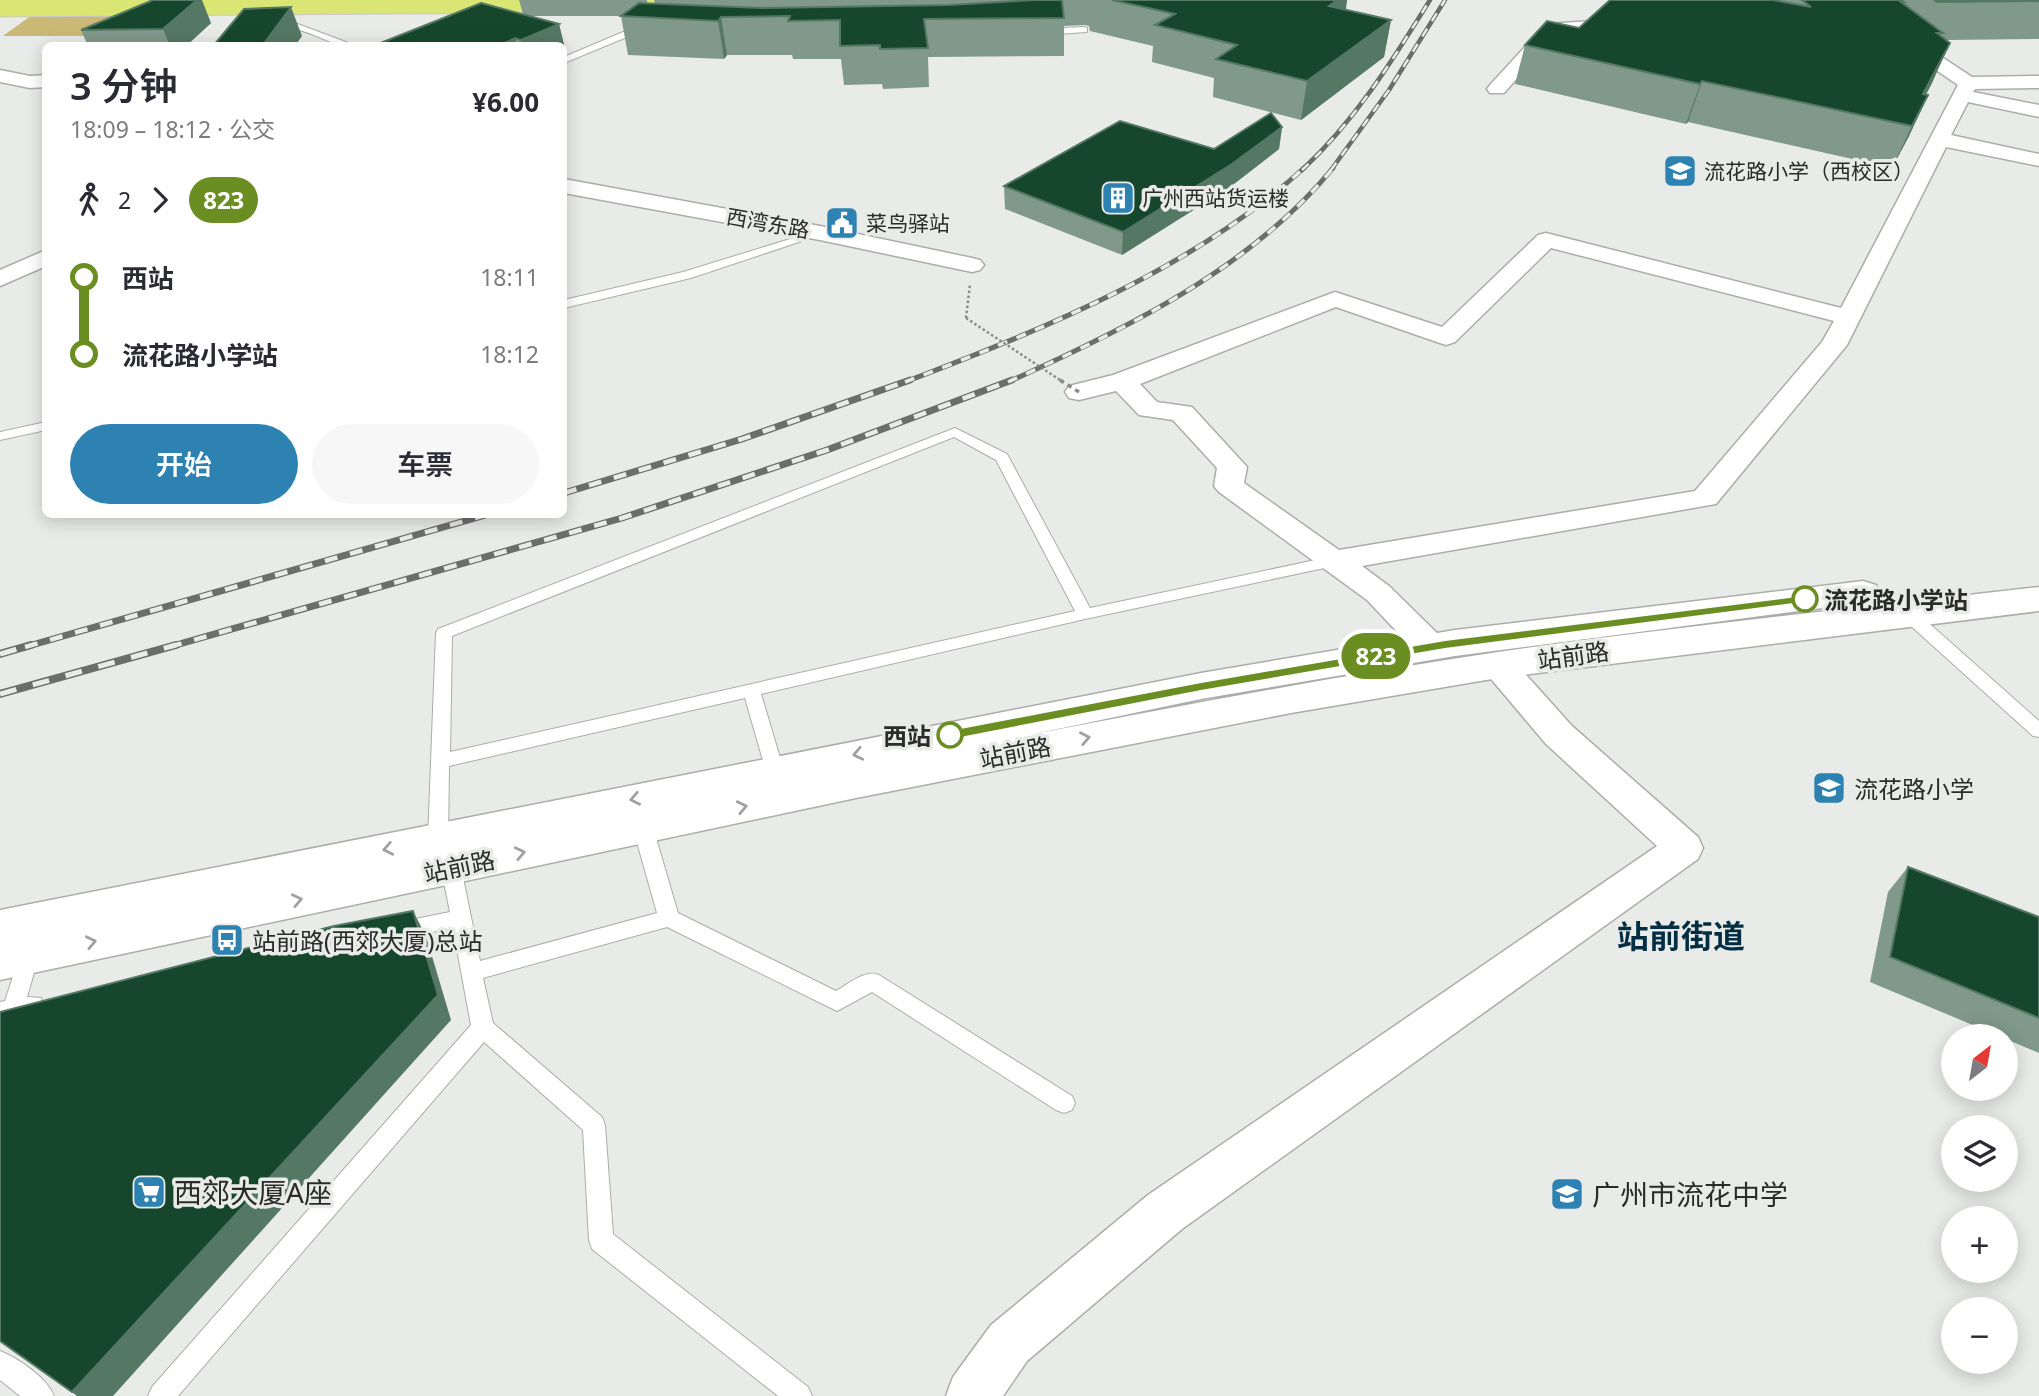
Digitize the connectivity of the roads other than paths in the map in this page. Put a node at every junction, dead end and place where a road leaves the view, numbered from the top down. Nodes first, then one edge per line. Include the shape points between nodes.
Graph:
1 (803, 0) edge
2 (1626, 0) edge
3 (1843, 0) edge
4 (574, 4) junction
5 (0, 6) edge
6 (666, 7) edge
7 (824, 7) joint
8 (517, 9) dead end
9 (134, 10) edge
10 (483, 22) edge
11 (117, 25) edge
12 (269, 27) edge
13 (1084, 30) dead end
14 (1030, 33) edge
15 (652, 35) edge
16 (337, 42) edge
17 (567, 59) edge
18 (42, 65) edge
19 (5, 77) edge
20 (42, 81) edge
21 (2039, 82) edge
22 (1497, 89) dead end
23 (1965, 89) junction
24 (2039, 111) edge
25 (1939, 139) junction
26 (2039, 160) edge
27 (567, 187) edge
28 (820, 233) junction
29 (42, 259) edge
30 (972, 265) road end
31 (0, 279) edge
32 (567, 303) edge
33 (1848, 317) junction
34 (1122, 381) junction
35 (1079, 392) road end
36 (42, 427) edge
37 (0, 436) edge
38 (1334, 561) junction
39 (2039, 572) edge
40 (2039, 599) edge
41 (1085, 614) junction
42 (1908, 614) junction
43 (1431, 647) junction
44 (1498, 665) junction
45 (751, 690) junction
46 (2039, 731) edge
47 (440, 761) junction
48 (775, 771) junction
49 (643, 828) junction
50 (444, 854) junction
51 (461, 918) junction
52 (669, 918) junction
53 (380, 934) edge
54 (10, 948) edge
55 (472, 972) junction
56 (53, 1000) edge
57 (6, 1010) edge
58 (483, 1027) junction
59 (1064, 1103) dead end
60 (0, 1364) edge
61 (41, 1396) edge
62 (161, 1396) edge
63 (799, 1396) edge
64 (972, 1396) edge

1 - 4 highway, bridge
2 - 22 street via 1597,26 1552,28
3 - 23 street
4 - 5 highway, bridge
4 - 7 highway, bridge
6 - 7 street via 706,11
8 - 10 street
9 - 11 street
12 - 16 lane via 295,26
13 - 14 lane
15 - 17 lane via 626,34
18 - 19 street
19 - 20 street
21 - 23 street
23 - 24 street
23 - 25 street
25 - 26 street
25 - 33 street
27 - 28 street, 西湾东路
28 - 30 street, 西湾东路
28 - 32 lane via 687,275
29 - 31 street
33 - 34 street via 1546,240 1446,337 1335,299
33 - 38 street via 1834,345 1705,498
34 - 35 street
34 - 38 street via 1149,409 1182,413 1232,467 1229,486
36 - 37 lane
38 - 41 lane
38 - 43 street via 1378,593
39 - 43 street, 站前路
40 - 42 street, 站前路
41 - 45 lane
41 - 47 lane via 1002,457 956,432 444,633
42 - 44 street, 站前路
42 - 46 lane
43 -> 48 street, 站前路 via 1201,686
49 -> 44 street, 站前路 via 1171,721
44 - 64 street via 1559,735 1684,848 1165,1212 1009,1343
45 - 47 lane
45 - 48 lane
47 - 50 lane
48 -> 50 street, 站前路
50 -> 49 street, 站前路
49 - 52 lane
50 - 51 lane
50 - 54 street, 站前路
51 - 53 lane
51 - 55 lane
52 - 55 lane
52 - 59 lane via 836,1002 872,981
54 - 57 lane
55 - 58 lane
56 - 57 lane
58 - 62 lane
58 - 63 lane via 594,1125 601,1240
60 - 61 lane

